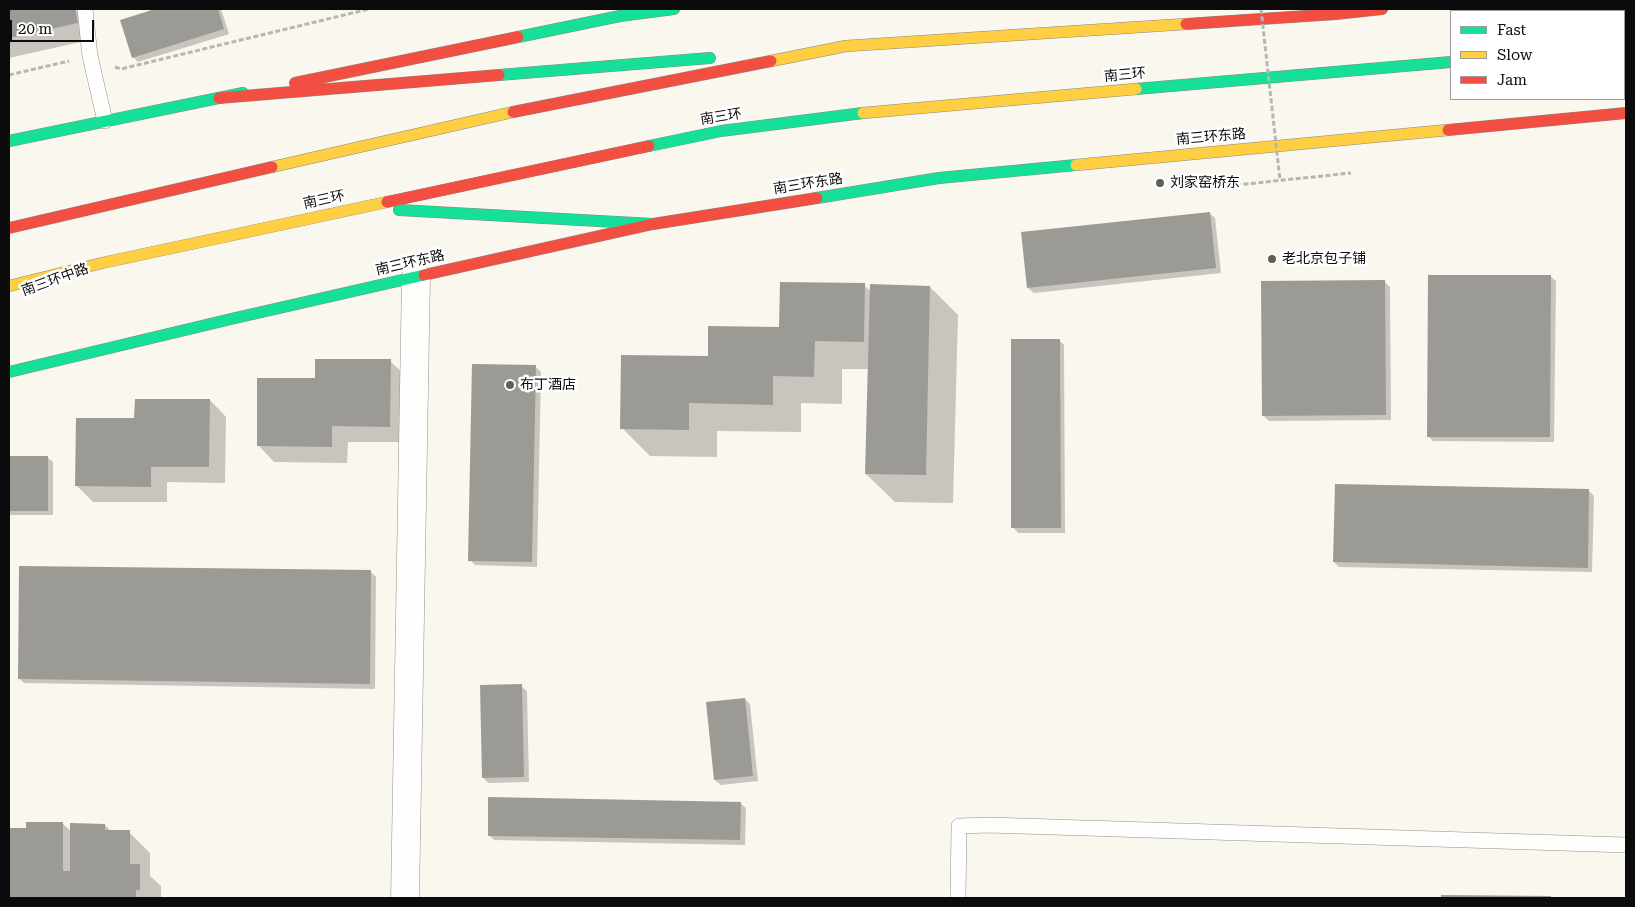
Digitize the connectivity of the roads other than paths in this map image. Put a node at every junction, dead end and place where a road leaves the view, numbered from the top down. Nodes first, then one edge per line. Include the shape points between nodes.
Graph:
1 (85, 9) edge
2 (674, 9) edge
3 (1382, 9) edge
4 (846, 46) junction
5 (746, 55) dead end
6 (726, 56) dead end
7 (1450, 62) edge
8 (219, 98) junction
9 (1626, 113) edge
10 (105, 121) junction
11 (9, 141) edge
12 (92, 208) junction
13 (363, 208) junction
14 (9, 218) edge
15 (652, 224) junction
16 (9, 228) edge
17 (102, 263) junction
18 (416, 277) junction
19 (9, 286) edge
20 (9, 297) edge
21 (9, 372) edge
22 (1626, 845) edge
23 (405, 898) edge
24 (958, 898) edge

1 - 10 lane via 90,56
2 - 8 main road via 620,16
3 - 4 main road
4 - 5 main road
4 - 12 main road via 496,115
6 - 8 main road
7 - 13 main road, 南三环 via 874,112 721,131
8 - 10 main road
9 - 15 main road, 南三环东路 via 939,178
10 - 11 main road
12 - 14 lane
12 - 16 main road
13 - 15 main road
13 - 17 main road, 南三环
15 - 18 main road, 南三环东路
17 - 19 main road, 南三环
17 - 20 lane, 南三环中路
18 - 21 main road, 南三环东路
18 - 23 street
22 - 24 lane via 959,826

